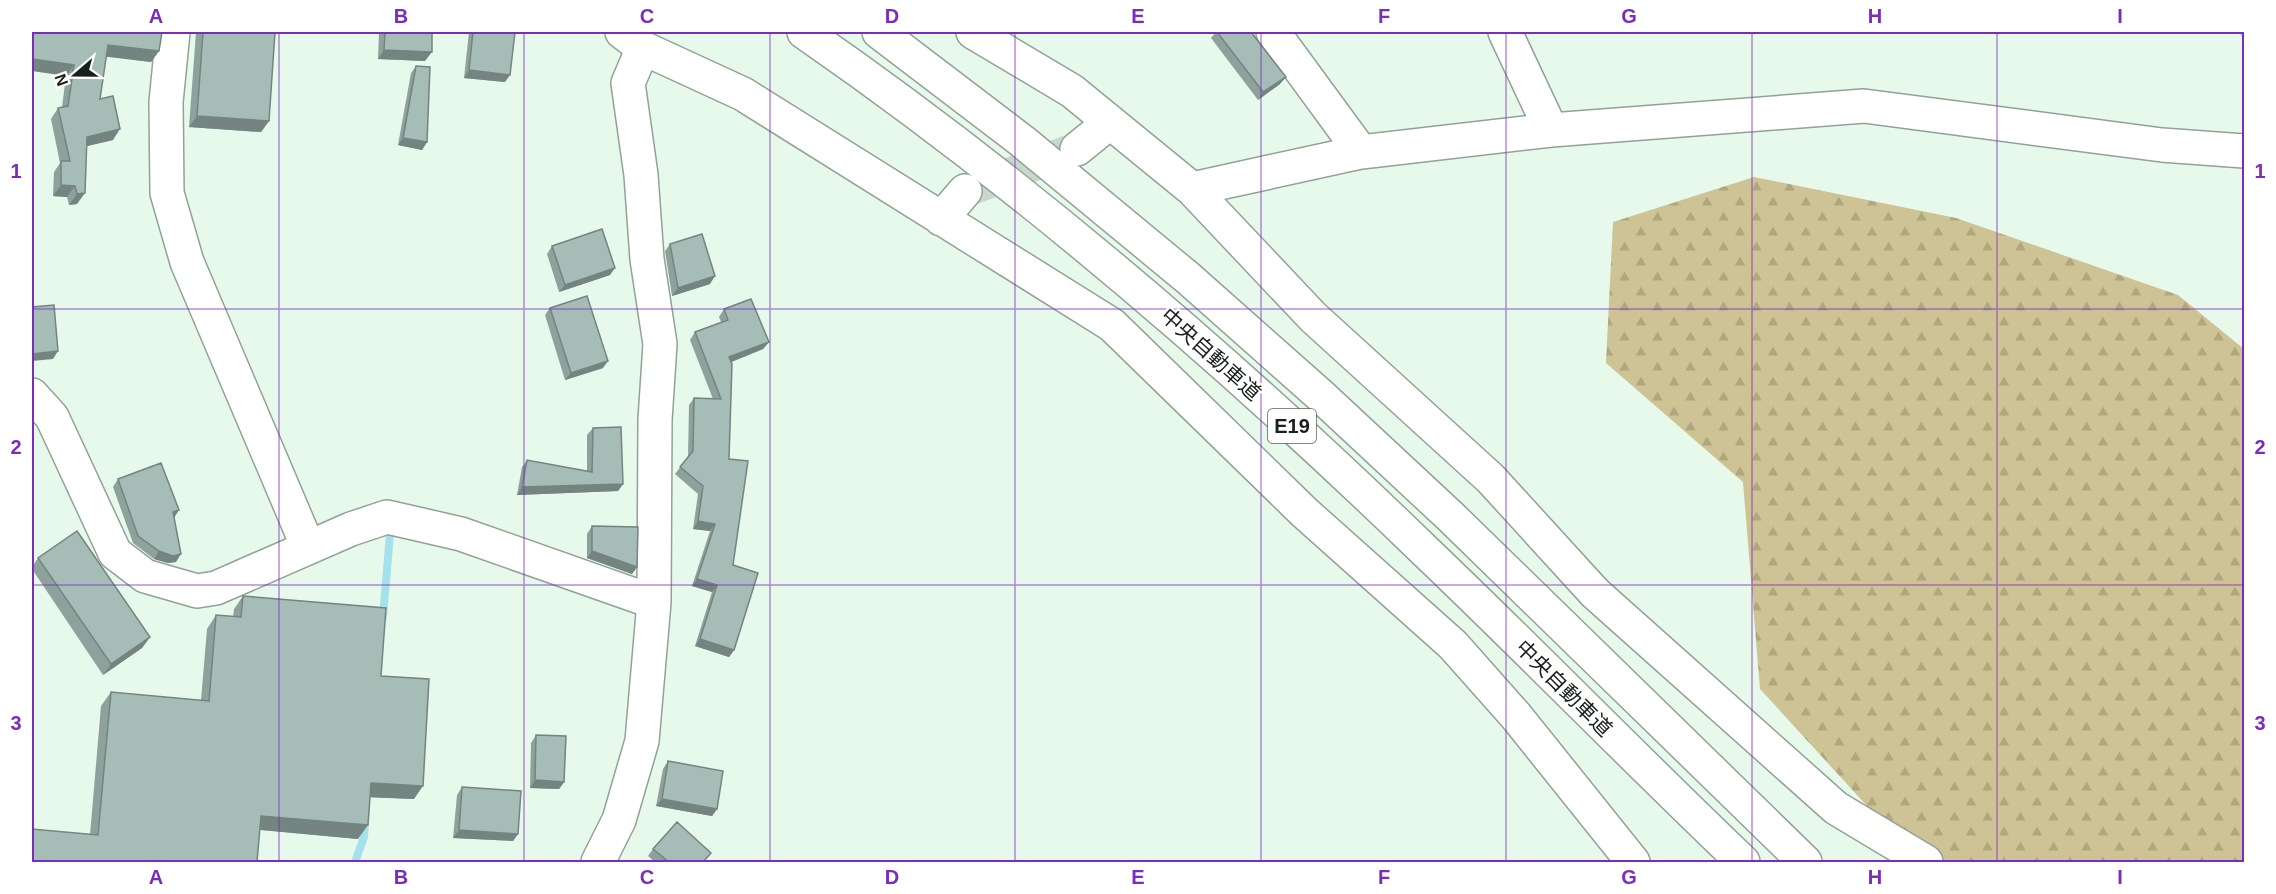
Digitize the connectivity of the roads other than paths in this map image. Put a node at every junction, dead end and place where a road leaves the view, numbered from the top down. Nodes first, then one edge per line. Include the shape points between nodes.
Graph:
1 (173, 32) edge
2 (804, 32) edge
3 (879, 32) edge
4 (973, 32) edge
5 (1273, 32) edge
6 (1505, 32) edge
7 (633, 40) edge
8 (1110, 123) junction
9 (1551, 130) junction
10 (1077, 149) tunnel mouth
11 (2244, 151) edge
12 (1361, 152) junction
13 (1192, 189) junction
14 (965, 191) tunnel mouth
15 (941, 219) junction
16 (32, 395) edge
17 (308, 548) junction
18 (654, 602) junction
19 (598, 862) edge
20 (1633, 862) edge
21 (1743, 862) edge
22 (1805, 862) edge
23 (1926, 862) edge

1 - 17 main road via 166,102 167,193 187,262
2 - 21 main road, 中央自動車道 / E19 via 992,170 1164,311 1423,548
3 - 22 main road, 中央自動車道 / E19 via 1022,141 1188,278 1320,395 1451,516
4 - 8 main road via 1072,91
5 - 12 main road
6 - 9 main road
7 - 15 main road via 743,94
7 - 18 main road via 628,83 660,344 655,420
8 - 10 main road
8 - 13 main road
9 - 11 main road via 1864,105 2162,145
9 - 12 main road
12 - 13 main road
13 - 23 main road via 1313,317 1491,479 1595,593 1836,808
14 - 15 main road
15 - 20 main road via 1112,325 1304,512 1454,645
16 - 17 main road via 52,417 115,553 145,576 197,591 216,588
17 - 18 main road via 387,517 461,534
18 - 19 main road via 642,741 619,820

